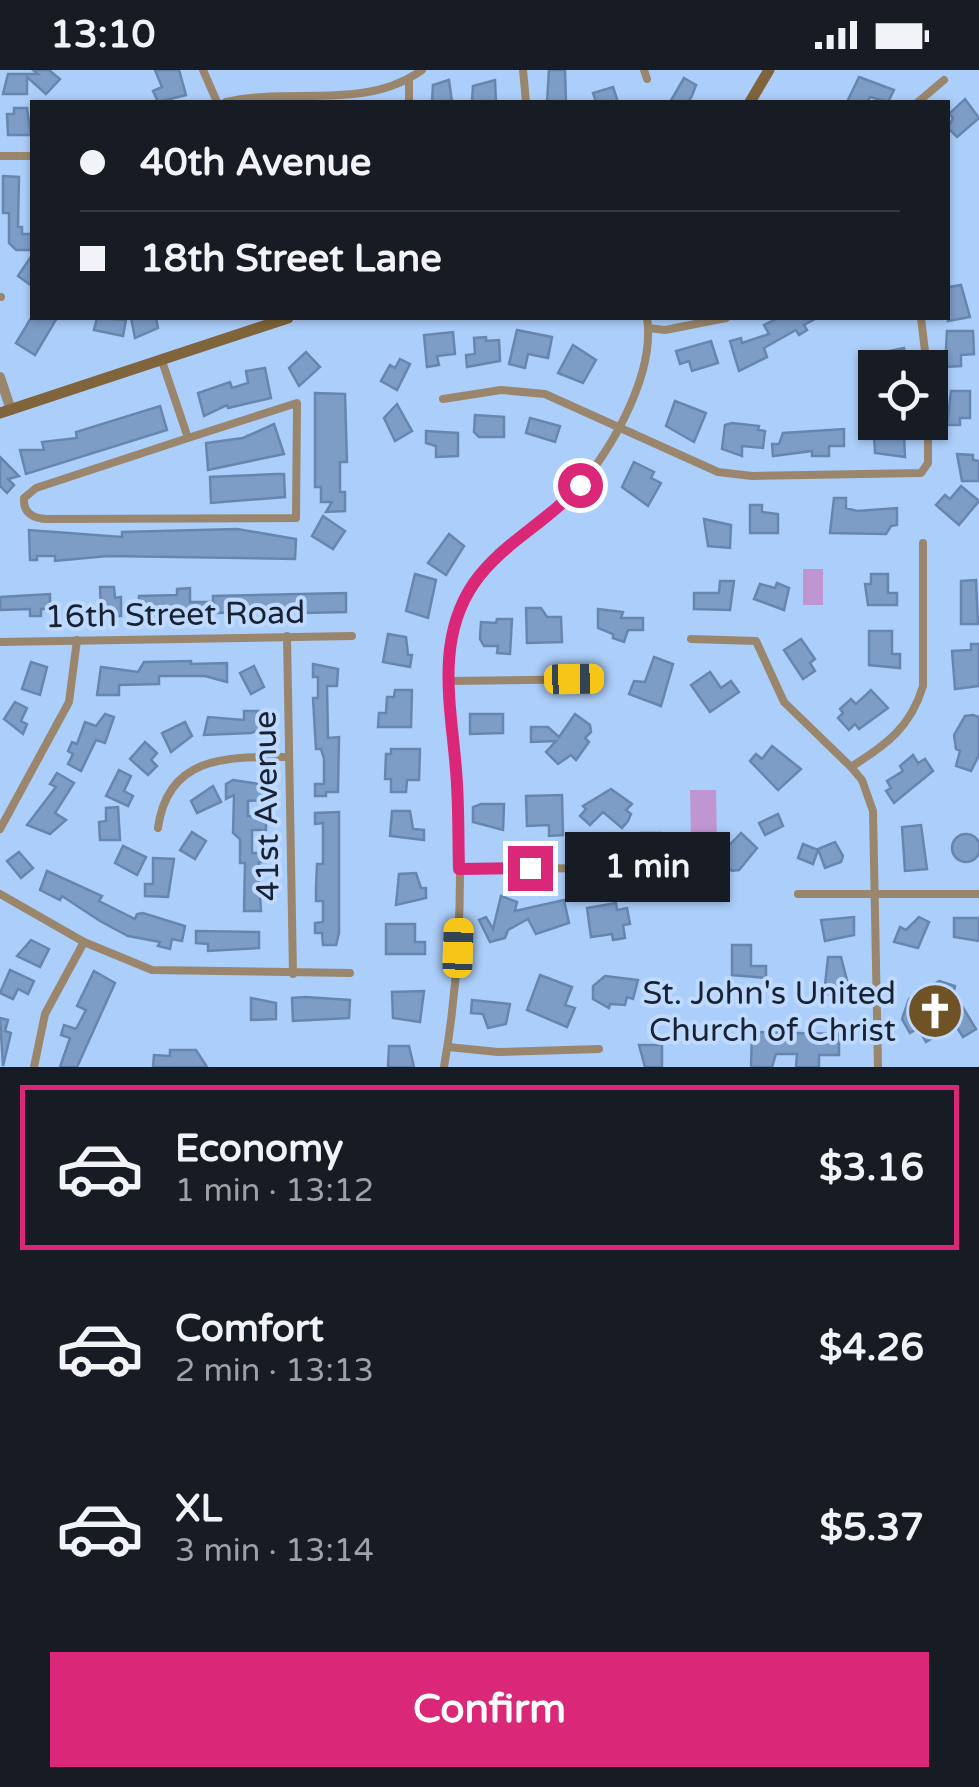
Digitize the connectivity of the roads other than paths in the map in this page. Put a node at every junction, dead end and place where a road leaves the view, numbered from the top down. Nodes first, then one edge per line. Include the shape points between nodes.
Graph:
1 (203, 70) edge
2 (422, 70) edge
3 (523, 70) edge
4 (768, 70) edge
5 (409, 80) junction
6 (944, 80) dead end
7 (216, 100) edge
8 (235, 100) edge
9 (409, 100) edge
10 (526, 100) edge
11 (751, 100) edge
12 (920, 100) edge
13 (0, 156) edge
14 (30, 156) edge
15 (282, 320) edge
16 (647, 320) edge
17 (717, 320) edge
18 (921, 320) edge
19 (648, 328) junction
20 (925, 350) edge
21 (162, 360) junction
22 (0, 378) edge
23 (443, 398) dead end
24 (5, 411) edge
25 (620, 428) junction
26 (188, 438) junction
27 (928, 440) edge
28 (923, 543) dead end
29 (287, 636) junction
30 (352, 636) dead end
31 (691, 639) dead end
32 (77, 640) junction
33 (0, 642) edge
34 (594, 679) dead end
35 (447, 681) junction
36 (289, 757) junction
37 (851, 766) junction
38 (0, 828) edge
39 (158, 828) dead end
40 (598, 868) dead end
41 (459, 869) junction
42 (0, 894) edge
43 (798, 894) dead end
44 (876, 894) junction
45 (979, 894) edge
46 (84, 942) junction
47 (350, 973) dead end
48 (294, 974) junction
49 (448, 1046) junction
50 (600, 1049) dead end
51 (34, 1067) edge
52 (444, 1067) edge
53 (878, 1067) edge

1 - 7 street
2 - 5 street
3 - 10 street
4 - 11 main road
5 - 8 street via 363,94
5 - 9 street
6 - 12 street
13 - 14 street
15 - 21 main road
16 - 19 street
17 - 19 street
18 - 20 street
19 - 25 street via 639,382
21 - 24 main road
21 - 26 street
22 - 24 street
23 - 25 street via 501,390 545,394
25 - 27 street via 718,472 921,473
25 - 35 street via 566,502 501,551 473,585 456,620
26 - 26 street via 297,403 296,518 46,519 26,510 24,498 36,488
28 - 37 street via 918,702 885,746
29 - 30 street, 16th Street Road
29 - 32 street, 16th Street Road
29 - 36 street, 41st Avenue
31 - 37 street via 756,640 784,702
32 - 33 street, 16th Street Road
32 - 38 street via 69,702
34 - 35 street
35 - 41 street
36 - 39 street via 226,757 197,768 161,804
36 - 48 street, 41st Avenue
37 - 44 street via 873,811
40 - 41 street
41 - 49 street
42 - 46 street
43 - 44 street
44 - 45 street
44 - 53 street
46 - 48 street via 152,970
46 - 51 street via 45,1014
47 - 48 street
49 - 50 street via 498,1052
49 - 52 street

